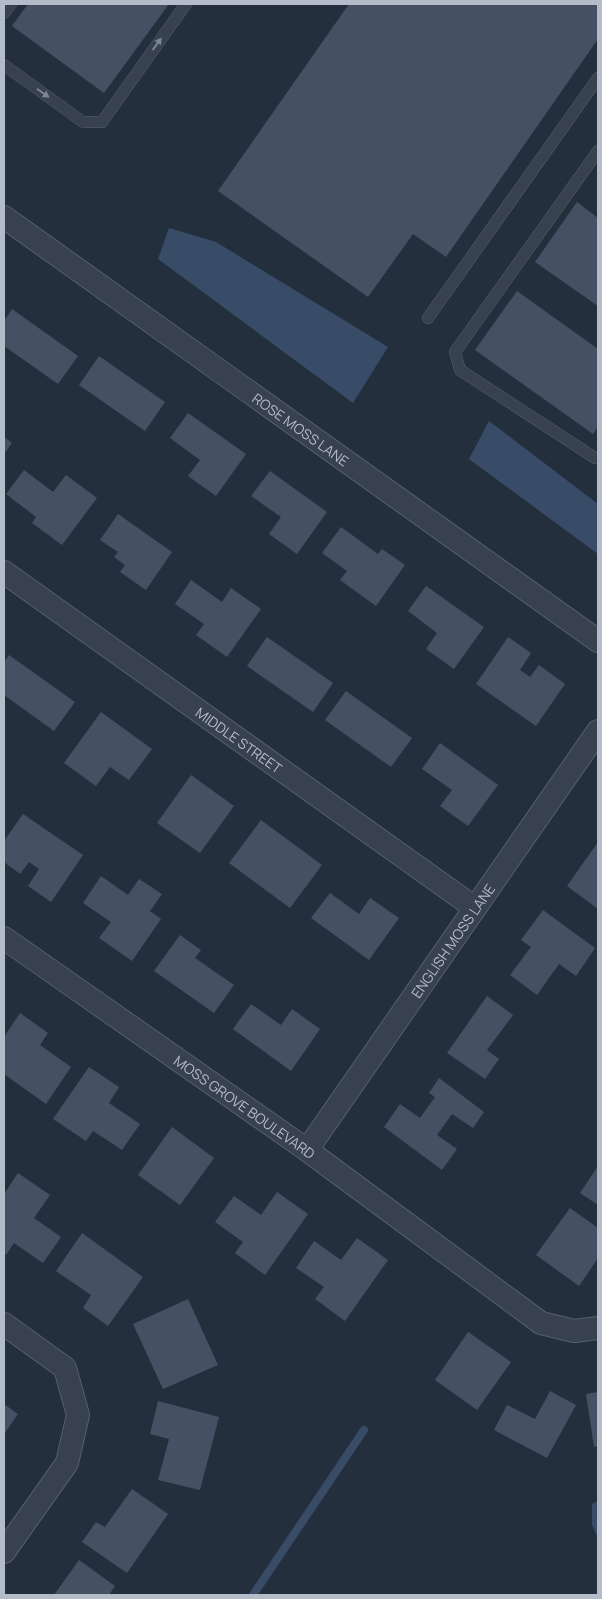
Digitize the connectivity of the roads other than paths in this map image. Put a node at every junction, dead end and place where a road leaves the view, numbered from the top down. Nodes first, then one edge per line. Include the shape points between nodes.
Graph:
1 (11, 4) edge
2 (186, 4) edge
3 (4, 14) edge
4 (4, 65) edge
5 (598, 78) edge
6 (598, 151) edge
7 (4, 217) edge
8 (428, 318) dead end
9 (597, 458) edge
10 (4, 572) edge
11 (598, 641) edge
12 (598, 730) edge
13 (475, 908) junction
14 (4, 938) edge
15 (307, 1150) junction
16 (4, 1324) edge
17 (598, 1328) edge
18 (4, 1552) edge

1 - 3 lane
4 -> 2 lane via 84,122 102,122
5 - 8 lane
6 - 9 lane via 456,352 460,370
7 - 11 street, ROSE MOSS LANE
10 - 13 street, MIDDLE STREET
12 - 13 street, ENGLISH MOSS LANE
13 - 15 street, ENGLISH MOSS LANE
14 - 15 street, MOSS GROVE BOULEVARD
15 - 17 street, MOSS GROVE BOULEVARD via 541,1323 574,1331
16 - 18 street via 65,1368 78,1415 67,1463

